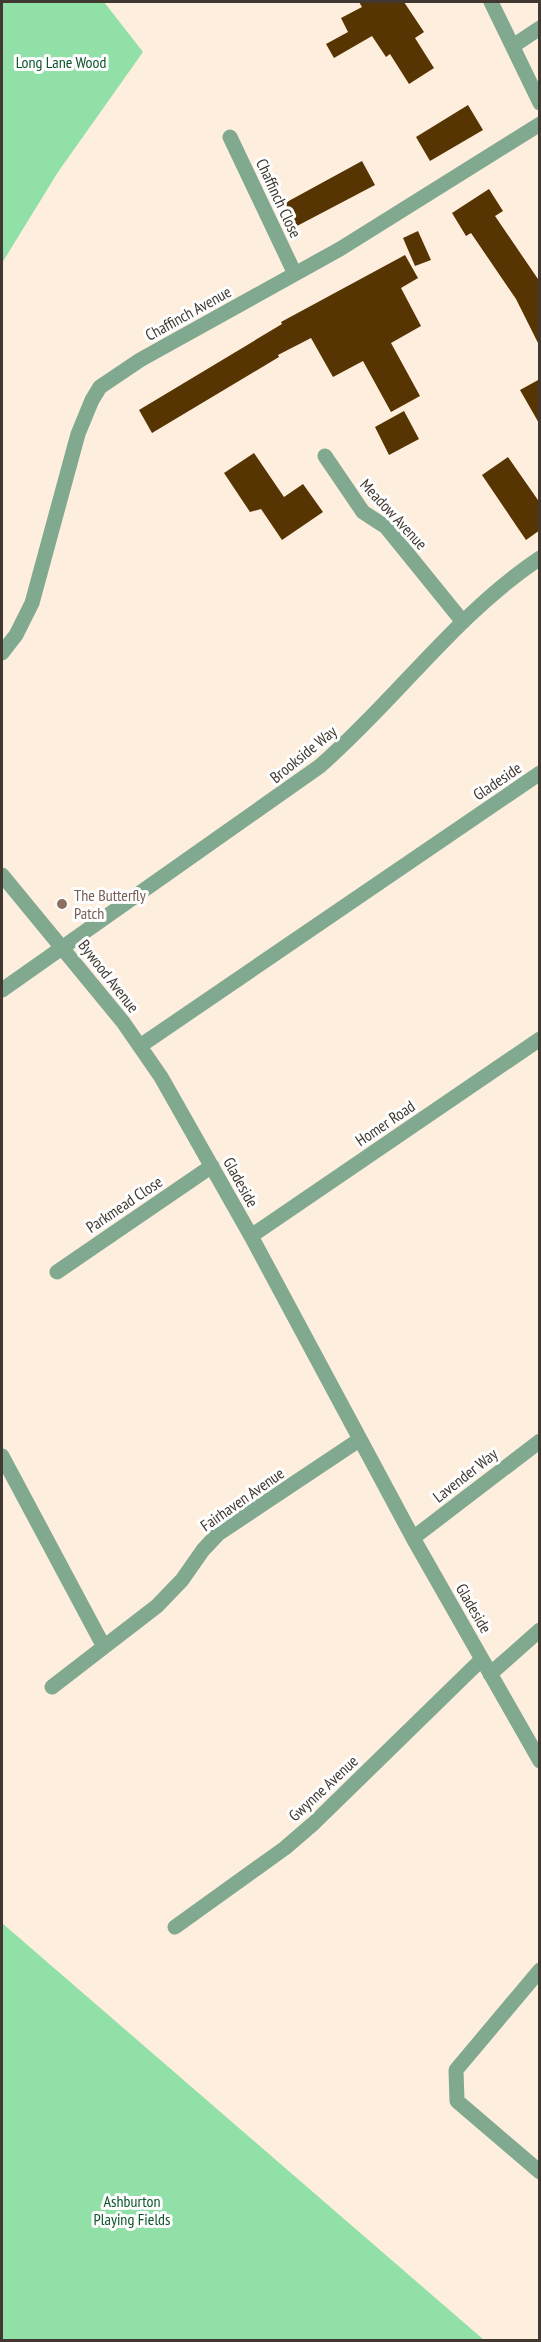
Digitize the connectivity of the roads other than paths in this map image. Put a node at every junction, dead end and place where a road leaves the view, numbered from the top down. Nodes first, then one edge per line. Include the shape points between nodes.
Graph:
1 (491, 2) edge
2 (540, 28) edge
3 (513, 46) junction
4 (540, 103) edge
5 (540, 124) edge
6 (230, 137) dead end
7 (296, 274) junction
8 (325, 456) dead end
9 (540, 558) edge
10 (463, 622) junction
11 (2, 653) edge
12 (540, 773) edge
13 (2, 875) edge
14 (63, 947) junction
15 (2, 990) edge
16 (540, 1039) edge
17 (140, 1046) junction
18 (212, 1166) junction
19 (251, 1236) junction
20 (57, 1272) dead end
21 (359, 1440) junction
22 (540, 1441) edge
23 (2, 1456) edge
24 (413, 1538) junction
25 (540, 1630) edge
26 (104, 1647) junction
27 (482, 1659) junction
28 (490, 1674) junction
29 (51, 1687) dead end
30 (540, 1761) edge
31 (175, 1927) dead end
32 (540, 1971) edge
33 (540, 2172) edge

1 - 3 street
2 - 3 street
3 - 4 street
5 - 7 street, Chaffinch Avenue
6 - 7 street, Chaffinch Close
7 - 11 street, Chaffinch Avenue via 140,360 100,387 78,434 32,603
8 - 10 street, Meadow Avenue via 363,512 386,527
9 - 10 street, Brookside Way via 511,578
10 - 14 street, Brookside Way via 320,766
12 - 17 street, Gladeside
13 - 14 street, Bywood Avenue
14 - 15 street, Brookside Way
14 - 17 street, Bywood Avenue
16 - 19 street, Homer Road
17 - 18 street, Gladeside
18 - 19 street, Gladeside
18 - 20 street, Parkmead Close
19 - 21 street, Gladeside
21 - 24 street, Gladeside
21 - 26 street, Fairhaven Avenue via 218,1534 157,1606
22 - 24 street, Lavender Way
23 - 26 street
24 - 27 street, Gladeside
25 - 28 street
26 - 29 street, Fairhaven Avenue
27 - 28 street, Gladeside
27 - 31 street, Gwynne Avenue via 314,1823
28 - 30 street, Gladeside
32 - 33 street via 456,2070 457,2101

